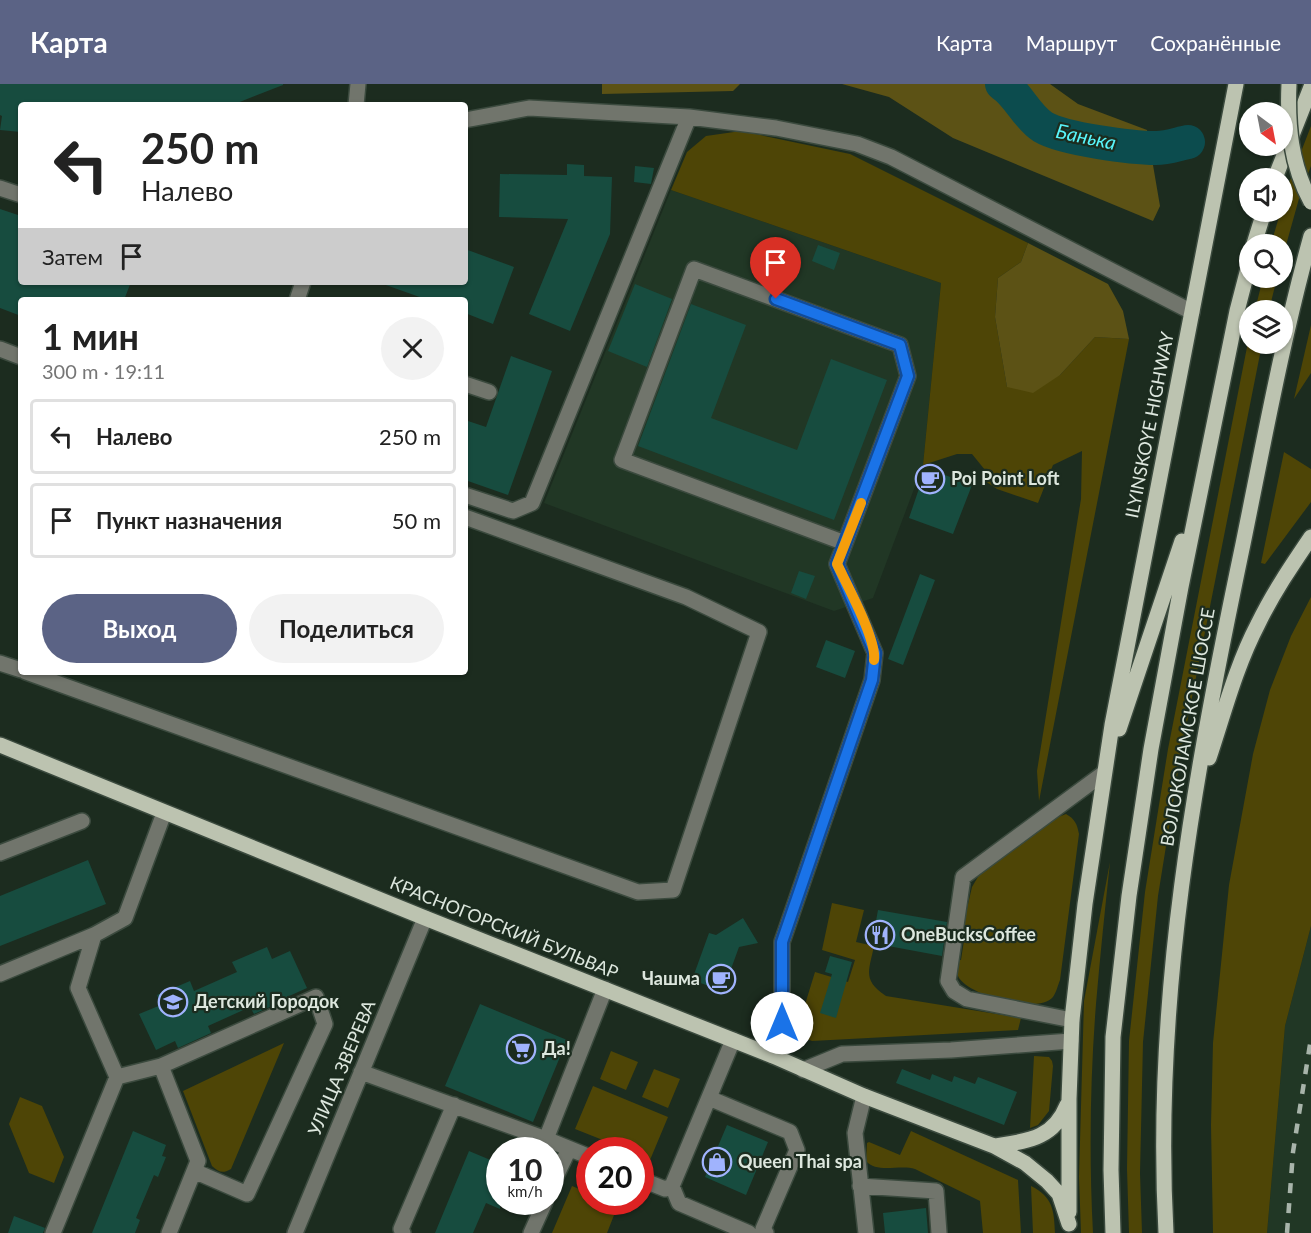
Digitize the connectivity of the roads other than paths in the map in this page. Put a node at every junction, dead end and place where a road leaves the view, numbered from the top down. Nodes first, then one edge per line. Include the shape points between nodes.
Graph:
1 (358, 84) edge
2 (1236, 84) edge
3 (1289, 84) edge
4 (1311, 87) edge
5 (356, 102) edge
6 (689, 117) junction
7 (468, 119) edge
8 (1279, 168) edge
9 (0, 188) edge
10 (18, 194) edge
11 (1311, 202) edge
12 (1311, 236) edge
13 (1243, 288) edge
14 (1192, 312) junction
15 (0, 349) edge
16 (18, 356) edge
17 (468, 385) edge
18 (489, 392) dead end
19 (1201, 484) junction
20 (468, 496) edge
21 (468, 518) edge
22 (1311, 537) edge
23 (845, 543) junction
24 (0, 663) edge
25 (18, 669) edge
26 (34, 675) edge
27 (0, 745) edge
28 (1104, 773) junction
29 (164, 813) junction
30 (82, 821) dead end
31 (1189, 824) junction
32 (0, 853) edge
33 (425, 918) junction
34 (94, 935) junction
35 (0, 974) edge
36 (604, 989) junction
37 (1072, 1020) junction
38 (733, 1040) junction
39 (1071, 1041) junction
40 (773, 1056) junction
41 (161, 1066) junction
42 (803, 1070) junction
43 (361, 1072) junction
44 (117, 1077) junction
45 (864, 1096) junction
46 (709, 1098) junction
47 (1069, 1099) junction
48 (454, 1105) junction
49 (541, 1137) edge
50 (547, 1137) edge
51 (993, 1146) junction
52 (564, 1147) edge
53 (569, 1149) junction
54 (576, 1152) edge
55 (564, 1160) edge
56 (194, 1171) junction
57 (654, 1185) edge
58 (672, 1186) junction
59 (860, 1186) junction
60 (539, 1215) edge
61 (1070, 1228) edge
62 (758, 1232) edge
63 (53, 1233) edge
64 (169, 1233) edge
65 (295, 1233) edge
66 (403, 1233) edge
67 (531, 1233) edge
68 (866, 1233) edge
69 (939, 1233) edge
70 (1113, 1233) edge
71 (1166, 1233) edge

1 - 5 street
2 - 14 main road, ILYINSKOYE HIGHWAY
3 - 11 main road, bridge via 1290,141
4 - 8 main road
6 - 7 street via 529,108
6 - 14 street via 857,144 891,157
6 - 20 street via 532,503 513,511
9 - 10 street
12 - 31 main road, ВОЛОКОЛАМСКОЕ ШОССЕ via 1232,596
13 - 19 main road, ВОЛОКОЛАМСКОЕ ШОССЕ
14 - 28 main road, ILYINSKOYE HIGHWAY
15 - 16 street
17 - 18 street
19 - 28 main road
19 - 70 main road, ВОЛОКОЛАМСКОЕ ШОССЕ via 1151,749 1129,896 1113,1036
21 - 26 street via 686,597 759,632 672,890 638,892
22 - 31 main road via 1253,634 1233,681
23 - 23 street via 908,376 900,345 694,269 622,460
23 - 40 street via 837,564 875,653 872,680 782,942 782,1023
24 - 25 street
27 - 29 main road, КРАСНОГОРСКИЙ БУЛЬВАР
28 - 37 main road
28 - 37 street via 963,877 948,981 954,991 967,999
29 - 33 main road, КРАСНОГОРСКИЙ БУЛЬВАР
29 - 34 street via 125,918
30 - 32 street
31 - 71 main road, ВОЛОКОЛАМСКОЕ ШОССЕ via 1166,1035
33 - 36 main road, КРАСНОГОРСКИЙ БУЛЬВАР
33 - 43 street, УЛИЦА ЗВЕРЕВА
34 - 35 street
34 - 44 street via 78,988
36 - 38 main road, КРАСНОГОРСКИЙ БУЛЬВАР
36 - 50 street
37 - 39 main road
38 - 40 main road, КРАСНОГОРСКИЙ БУЛЬВАР
38 - 46 street
39 - 42 street via 842,1054
39 - 47 main road
40 - 42 main road, КРАСНОГОРСКИЙ БУЛЬВАР
41 - 44 street
41 - 56 street via 198,1161
41 - 56 street via 316,998 325,1024 247,1194
42 - 45 main road, КРАСНОГОРСКИЙ БУЛЬВАР
43 - 48 street
43 - 65 street, УЛИЦА ЗВЕРЕВА
44 - 63 street
45 - 51 main road, КРАСНОГОРСКИЙ БУЛЬВАР
45 - 59 street via 855,1133
46 - 58 street
46 - 62 street via 790,1132 797,1150
47 - 51 main road, КРАСНОГОРСКИЙ БУЛЬВАР via 1062,1118 1048,1131 1028,1141
47 - 61 main road
48 - 49 street
48 - 66 street via 401,1229
51 - 61 main road, КРАСНОГОРСКИЙ БУЛЬВАР via 1025,1163 1047,1181 1059,1194
52 - 53 street
53 - 54 street
53 - 55 street
56 - 64 street
57 - 58 street via 665,1189
58 - 62 street via 679,1203
59 - 68 street
59 - 69 street via 936,1191
60 - 67 street

